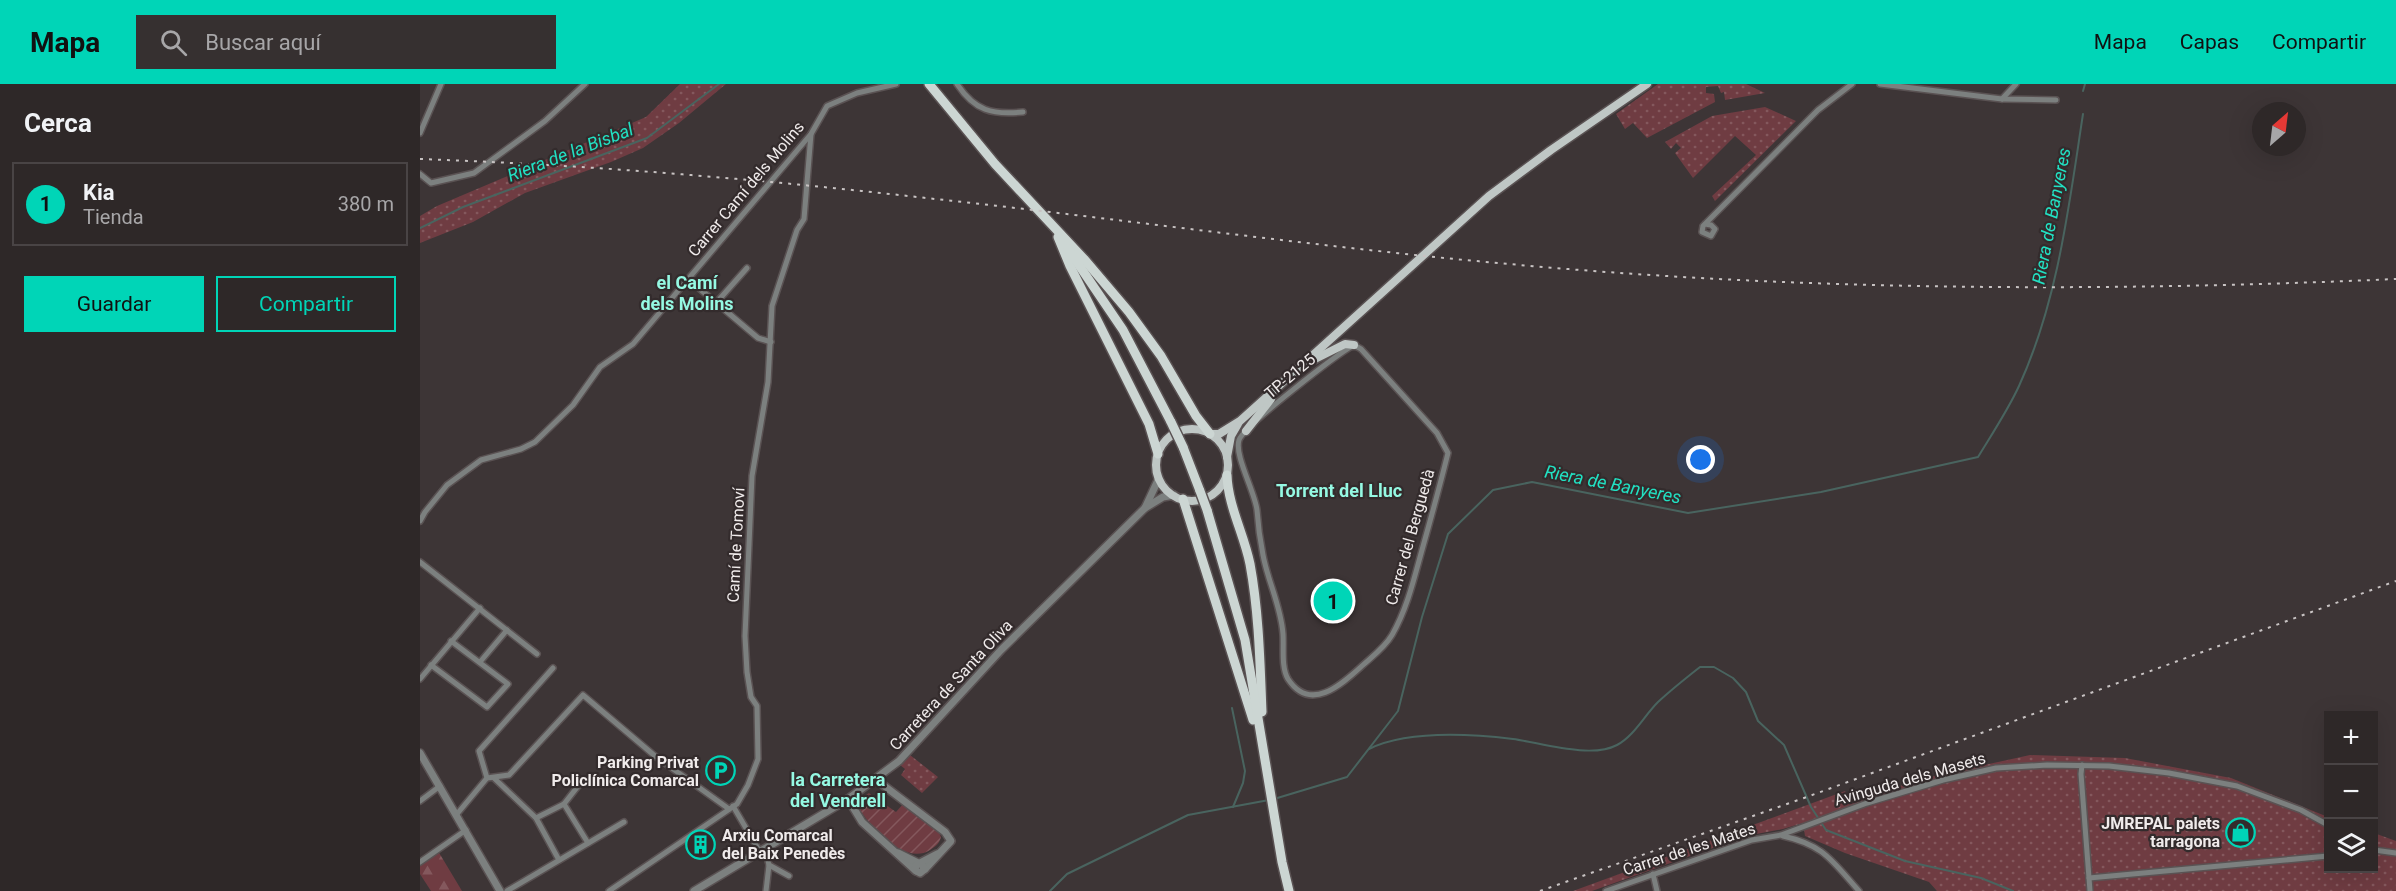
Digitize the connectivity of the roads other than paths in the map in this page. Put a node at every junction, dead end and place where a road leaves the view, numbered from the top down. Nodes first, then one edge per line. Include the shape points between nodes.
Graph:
1 (441, 84) edge
2 (585, 84) edge
3 (896, 84) edge
4 (929, 84) edge
5 (957, 84) edge
6 (1647, 84) edge
7 (1852, 84) edge
8 (1880, 84) edge
9 (2016, 84) edge
10 (2002, 99) junction
11 (2056, 100) dead end
12 (1023, 112) dead end
13 (420, 133) edge
14 (811, 134) junction
15 (420, 174) edge
16 (420, 181) edge
17 (431, 183) junction
18 (1709, 221) dead end
19 (1056, 232) junction
20 (747, 268) dead end
21 (688, 279) junction
22 (716, 303) junction
23 (771, 342) junction
24 (1354, 345) junction
25 (1292, 374) junction
26 (1240, 421) junction
27 (1246, 431) junction
28 (1210, 434) junction
29 (1158, 454) junction
30 (1227, 457) junction
31 (1227, 475) junction
32 (1159, 478) junction
33 (1178, 497) junction
34 (1145, 508) junction
35 (420, 521) edge
36 (420, 562) edge
37 (480, 608) junction
38 (507, 630) junction
39 (451, 641) junction
40 (537, 654) dead end
41 (480, 662) junction
42 (431, 665) junction
43 (553, 668) dead end
44 (420, 679) edge
45 (420, 753) edge
46 (1264, 757) junction
47 (2082, 765) junction
48 (487, 777) junction
49 (494, 778) junction
50 (582, 781) dead end
51 (884, 785) dead end
52 (441, 786) junction
53 (848, 799) junction
54 (420, 801) edge
55 (564, 804) junction
56 (731, 807) junction
57 (457, 814) junction
58 (536, 818) junction
59 (624, 822) dead end
60 (2324, 823) edge
61 (465, 830) junction
62 (1781, 835) junction
63 (588, 843) junction
64 (890, 849) junction
65 (762, 850) junction
66 (2378, 851) edge
67 (2396, 853) edge
68 (2324, 856) edge
69 (559, 860) junction
70 (420, 862) edge
71 (769, 865) junction
72 (921, 865) junction
73 (1653, 874) junction
74 (789, 876) dead end
75 (2089, 878) junction
76 (500, 891) edge
77 (507, 891) edge
78 (609, 891) edge
79 (694, 891) edge
80 (765, 891) edge
81 (1290, 891) edge
82 (1606, 891) edge
83 (1657, 891) edge
84 (1859, 891) edge
85 (2090, 891) edge

1 - 13 street
2 - 17 street via 545,120 474,173
3 - 14 street, Carrer Camí dels Molins via 857,93 827,106
4 - 19 highway
5 - 12 street via 976,106 999,114
6 - 25 main road, TP-2125 via 1489,196
7 - 18 street via 1818,110
8 - 10 street
9 - 10 street
10 - 11 street
14 - 21 street, Carrer Camí dels Molins
14 - 23 street, Camí de Tomoví via 804,219 772,306
15 - 17 street
16 - 17 street
19 - 28 highway via 1129,312
19 - 29 highway via 1149,424
19 - 46 highway, bridge via 1123,330 1183,447 1207,510 1245,640
20 - 22 street
21 - 22 street
21 - 35 street, Carrer Camí dels Molins via 633,344 600,367 573,405 535,442 481,460 447,485
22 - 23 street via 758,338
23 - 56 street, Camí de Tomoví via 752,476 745,636 747,672 756,706 758,759 748,785
24 - 25 main road via 1334,348
24 - 27 street, TP-2125
24 - 27 street, Carrer del Berguedà via 1437,433 1448,453 1408,601 1391,636 1329,692 1315,695 1300,690 1284,671 1283,627 1263,556 1256,498 1240,455 1239,441
25 - 26 main road, TP-2125
25 - 27 main road
26 - 28 main road, TP-2125 via 1219,434
26 - 30 main road, TP-2125 via 1231,436
28 - 29 main road, TP-2125 via 1183,431 1165,442
28 - 30 main road
29 - 32 main road
30 - 31 main road, TP-2125
31 - 33 main road via 1215,493 1194,501
31 - 46 highway via 1227,493 1250,563 1259,630
32 - 33 main road
32 - 34 street
33 - 34 street via 1164,497
33 - 46 highway
34 - 53 street, Carretera de Santa Oliva via 1001,650 899,761
36 - 37 street
37 - 38 street
37 - 39 street
38 - 40 street
38 - 41 street
39 - 41 street
39 - 42 street
41 - 42 street via 508,684 487,707
42 - 44 street
43 - 48 street via 479,751
45 - 52 street
46 - 81 highway
47 - 60 street, Avinguda dels Masets via 2169,773 2238,786
47 - 62 street, Avinguda dels Masets via 1996,768 1943,780 1868,802
47 - 75 street
48 - 49 street
48 - 57 street
49 - 56 street via 509,775 583,695 655,756
49 - 58 street
50 - 55 street
51 - 72 street via 945,832 951,841
52 - 54 street
52 - 57 street
53 - 64 street via 858,817
53 - 65 street, Carretera de Santa Oliva
55 - 58 street
55 - 63 street
56 - 65 street
56 - 78 street, Camí de Tomoví
57 - 61 street
58 - 69 street
59 - 63 street
61 - 70 street
61 - 76 street
62 - 73 street, Carrer de les Mates via 1752,840
62 - 84 street via 1818,848
63 - 69 street
64 - 72 street
64 - 72 street via 916,871 915,866
65 - 71 street
65 - 79 street, Carretera de Santa Oliva
66 - 67 street
68 - 75 street
69 - 77 street
71 - 74 street
71 - 80 street
73 - 82 street, Carrer de les Mates
73 - 83 street
75 - 85 street

